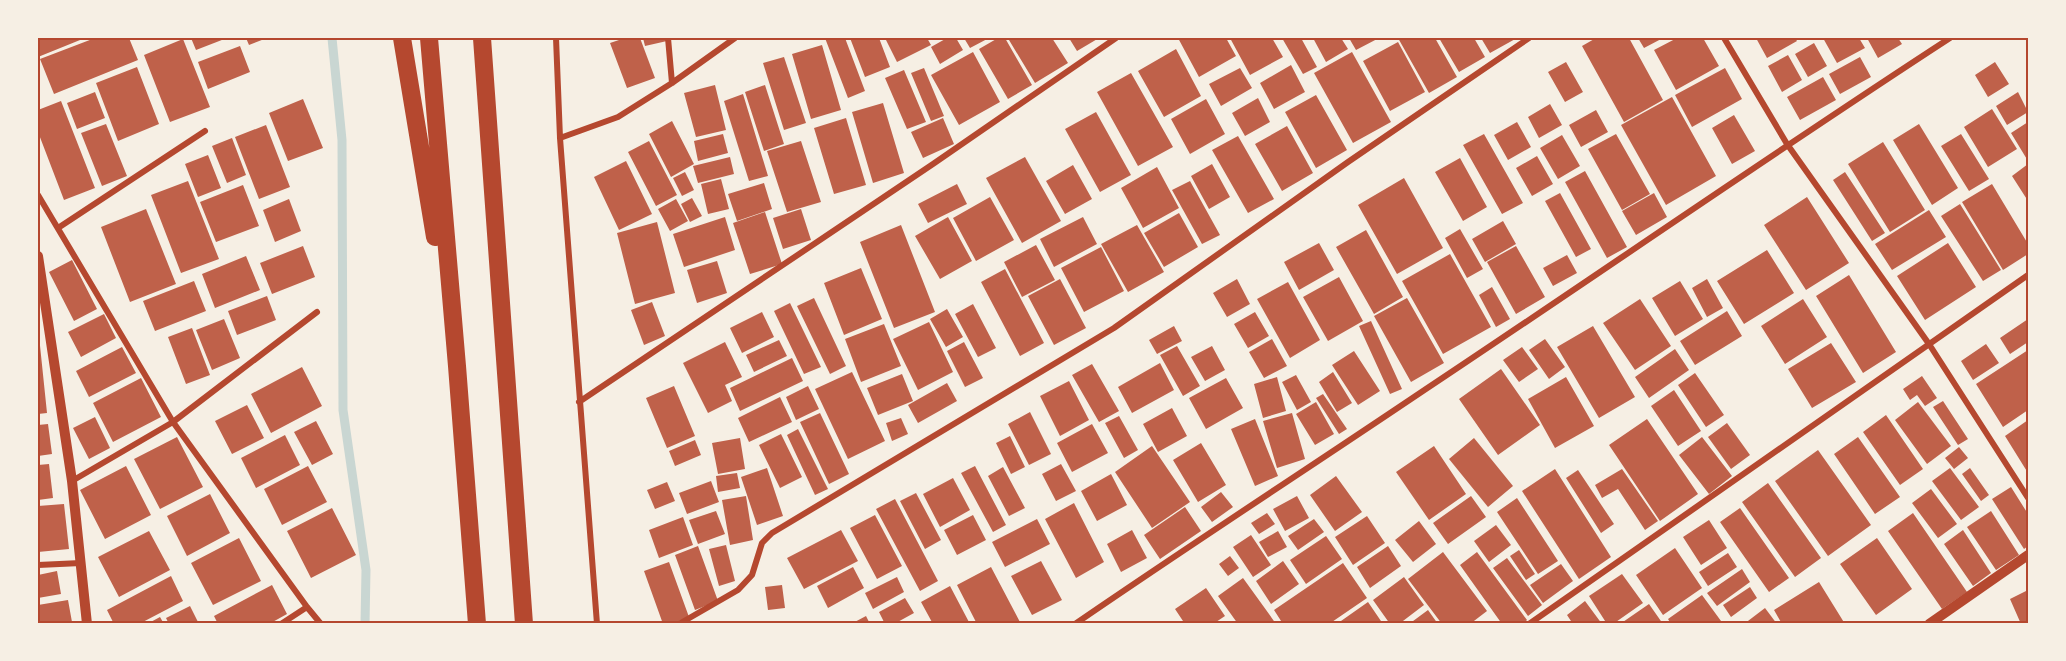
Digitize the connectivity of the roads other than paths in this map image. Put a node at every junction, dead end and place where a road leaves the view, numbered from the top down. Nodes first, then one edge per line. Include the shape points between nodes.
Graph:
1 (402, 38) edge
2 (429, 38) edge
3 (482, 38) edge
4 (556, 38) edge
5 (668, 38) edge
6 (735, 38) edge
7 (1116, 38) edge
8 (1529, 38) edge
9 (1725, 38) edge
10 (1950, 38) edge
11 (672, 83) junction
12 (205, 131) dead end
13 (560, 138) junction
14 (1787, 144) junction
15 (38, 195) edge
16 (58, 228) junction
17 (38, 256) edge
18 (2028, 275) edge
19 (317, 312) dead end
20 (1929, 344) junction
21 (457, 366) junction
22 (579, 402) junction
23 (173, 422) junction
24 (72, 481) junction
25 (2028, 498) edge
26 (2028, 555) edge
27 (82, 563) junction
28 (38, 565) edge
29 (306, 607) junction
30 (87, 624) edge
31 (281, 624) edge
32 (321, 624) edge
33 (477, 624) edge
34 (524, 624) edge
35 (597, 624) edge
36 (679, 624) edge
37 (1076, 624) edge
38 (1529, 624) edge
39 (1929, 624) edge

1 - 21 highway
2 - 21 highway
3 - 34 highway
4 - 13 street
5 - 11 street
6 - 11 street
7 - 22 street
8 - 36 street via 1114,328 772,533 762,543 752,575 738,590
9 - 14 street
10 - 14 street
11 - 13 street via 611,120
12 - 16 street
13 - 22 street
14 - 20 street
14 - 37 street
15 - 16 street
16 - 23 street
17 - 24 street
18 - 20 street
19 - 23 street
20 - 25 street
20 - 38 street
21 - 33 highway
22 - 35 street
23 - 24 street
23 - 29 street
24 - 27 street
26 - 39 street
27 - 28 street
27 - 30 street
29 - 31 street
29 - 32 street

